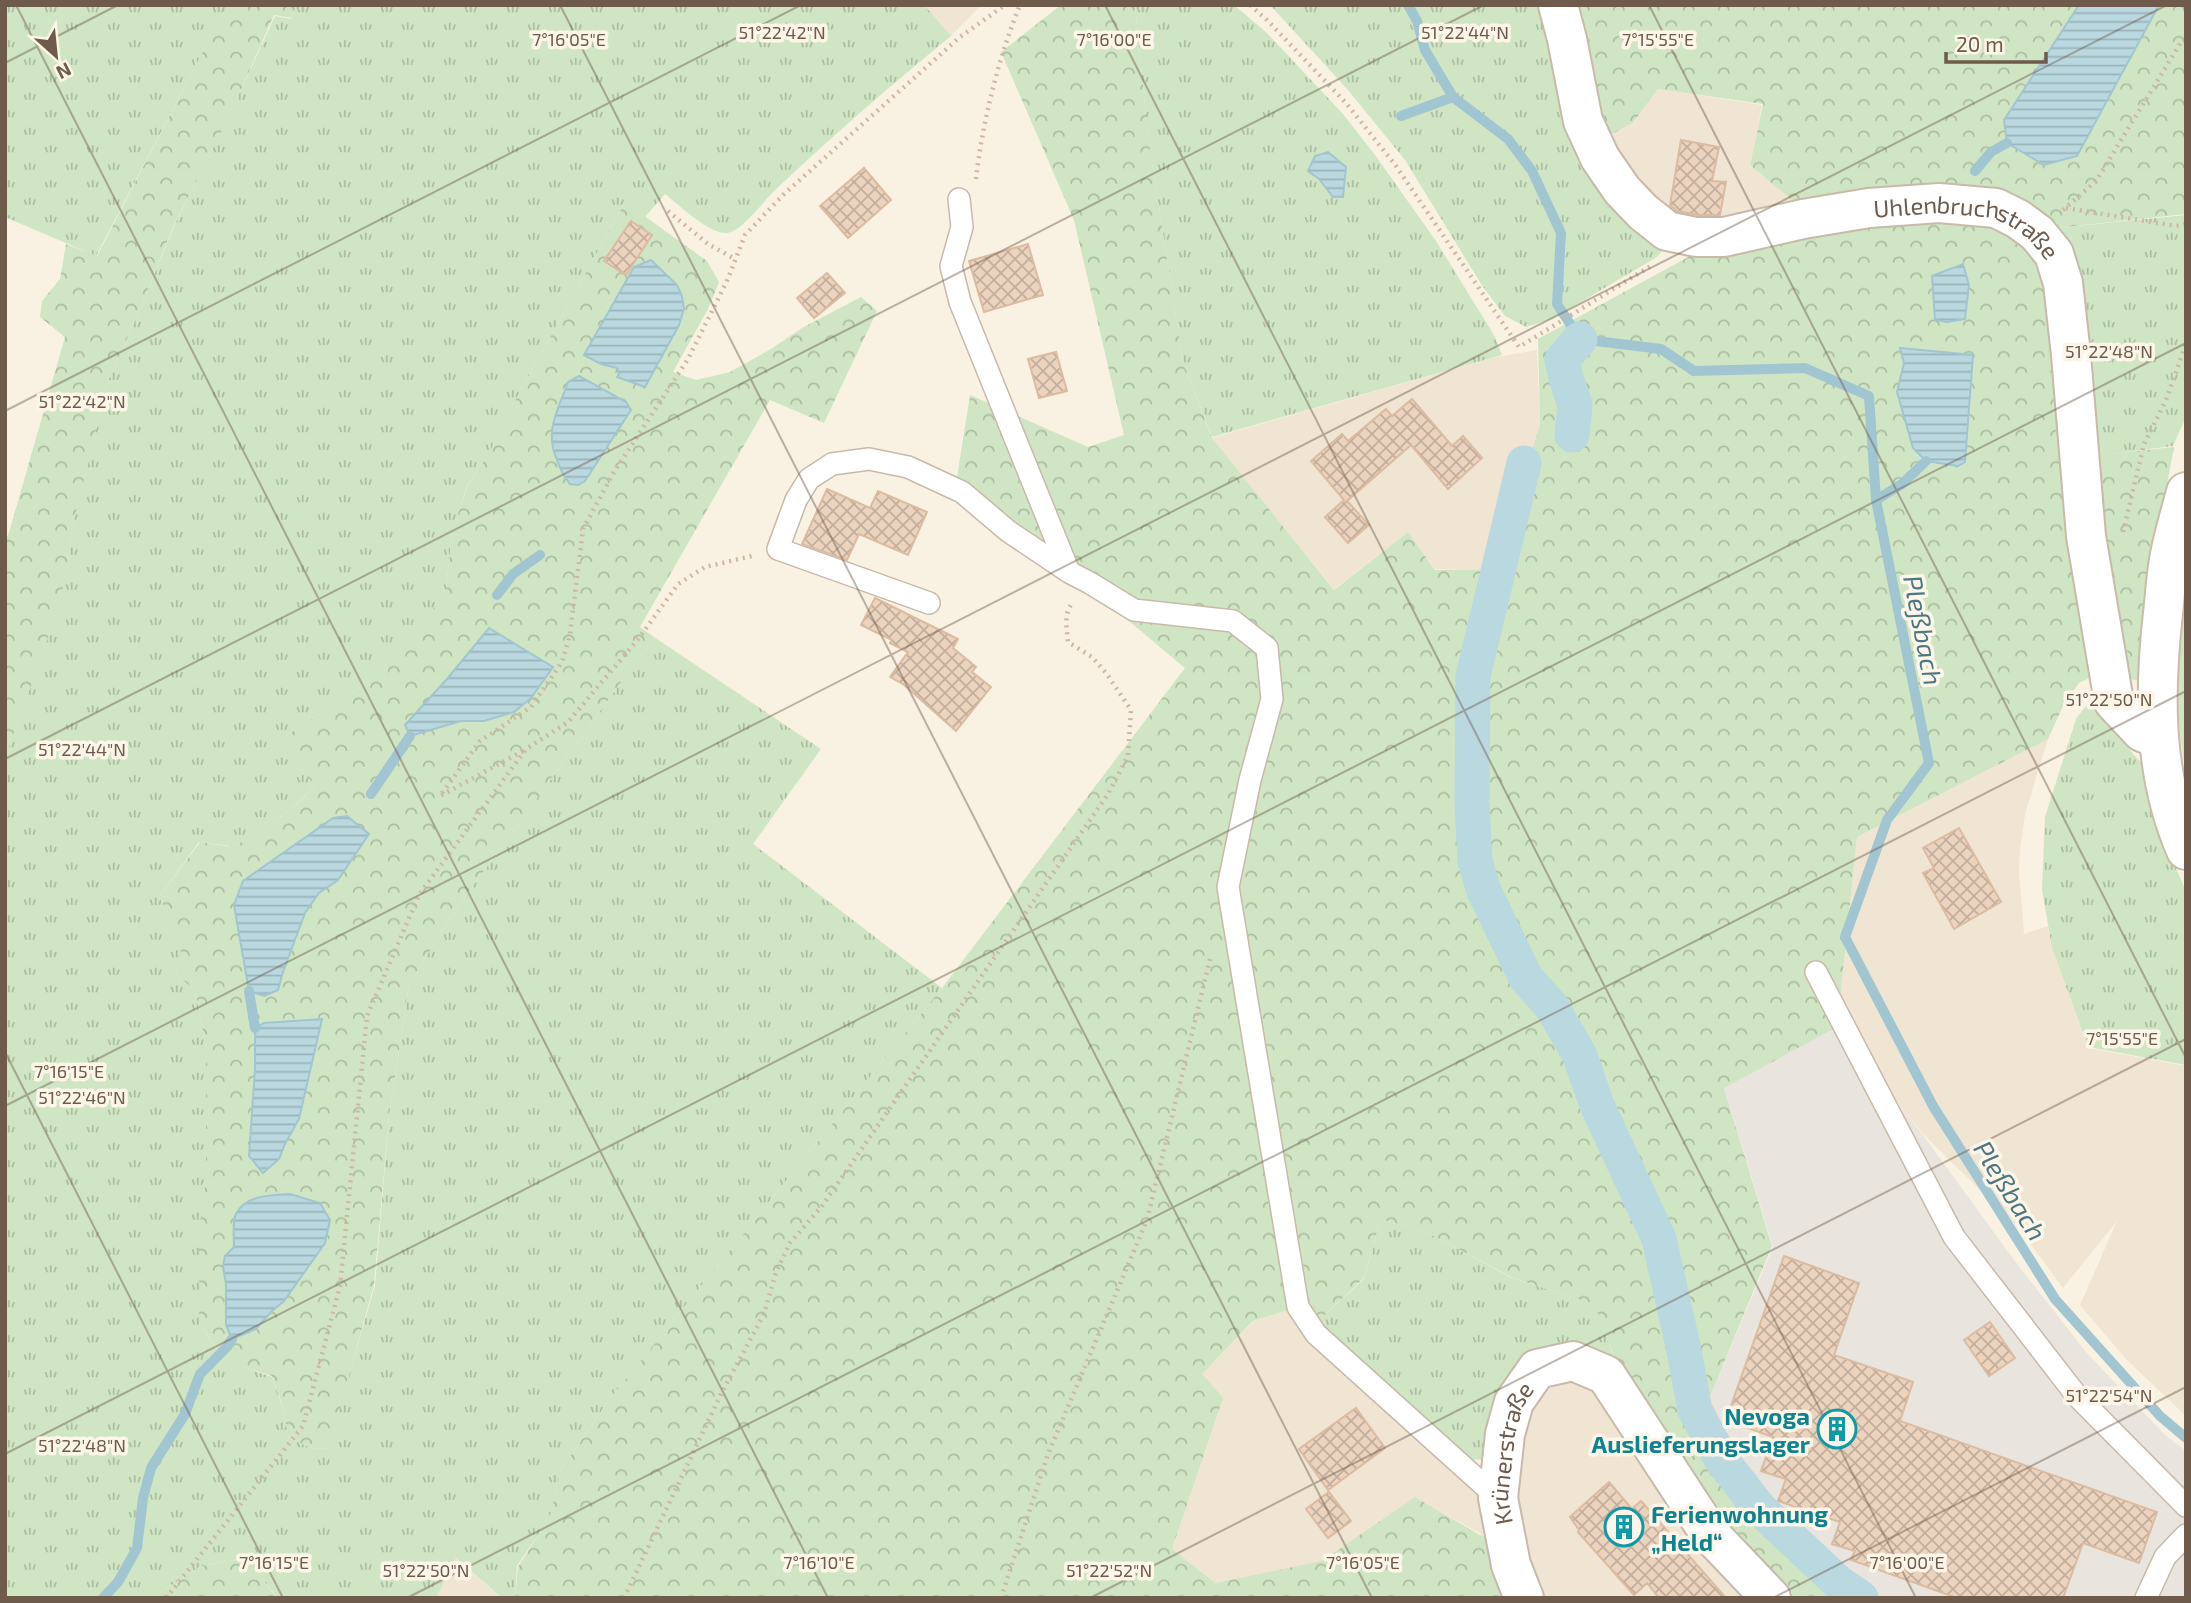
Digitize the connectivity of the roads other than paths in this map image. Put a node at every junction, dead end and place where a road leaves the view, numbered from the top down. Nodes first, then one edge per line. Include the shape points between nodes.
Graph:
1 (1558, 5) edge
2 (959, 199) dead end
3 (2186, 492) edge
4 (1069, 572) junction
5 (929, 603) dead end
6 (2159, 739) junction
7 (2186, 850) edge
8 (1816, 972) dead end
9 (1498, 1498) junction
10 (2186, 1506) edge
11 (2186, 1535) edge
12 (1524, 1598) edge
13 (1771, 1598) edge
14 (2146, 1598) edge

1 - 6 street, Uhlenbruchstraße via 1583,121 1600,158 1622,190 1667,231 1724,237 1870,208 1939,203 1996,208 2037,233 2054,254 2063,283 2086,536 2114,702 2142,732
2 - 4 lane via 962,228 951,265 960,302
3 - 6 street via 2169,560 2158,662
4 - 5 lane via 1008,531 962,492 908,467 869,459 832,464 809,479 796,500 778,550
4 - 9 lane via 1133,610 1233,621 1267,648 1272,699 1228,887 1298,1307 1316,1334
6 - 7 street via 2165,787
8 - 10 lane via 1954,1237 2077,1396
9 - 12 street, Krünerstraße via 1511,1565
9 - 13 street, Krünerstraße via 1505,1434 1514,1402 1536,1369 1573,1361 1606,1375 1710,1534
11 - 14 lane via 2165,1558

